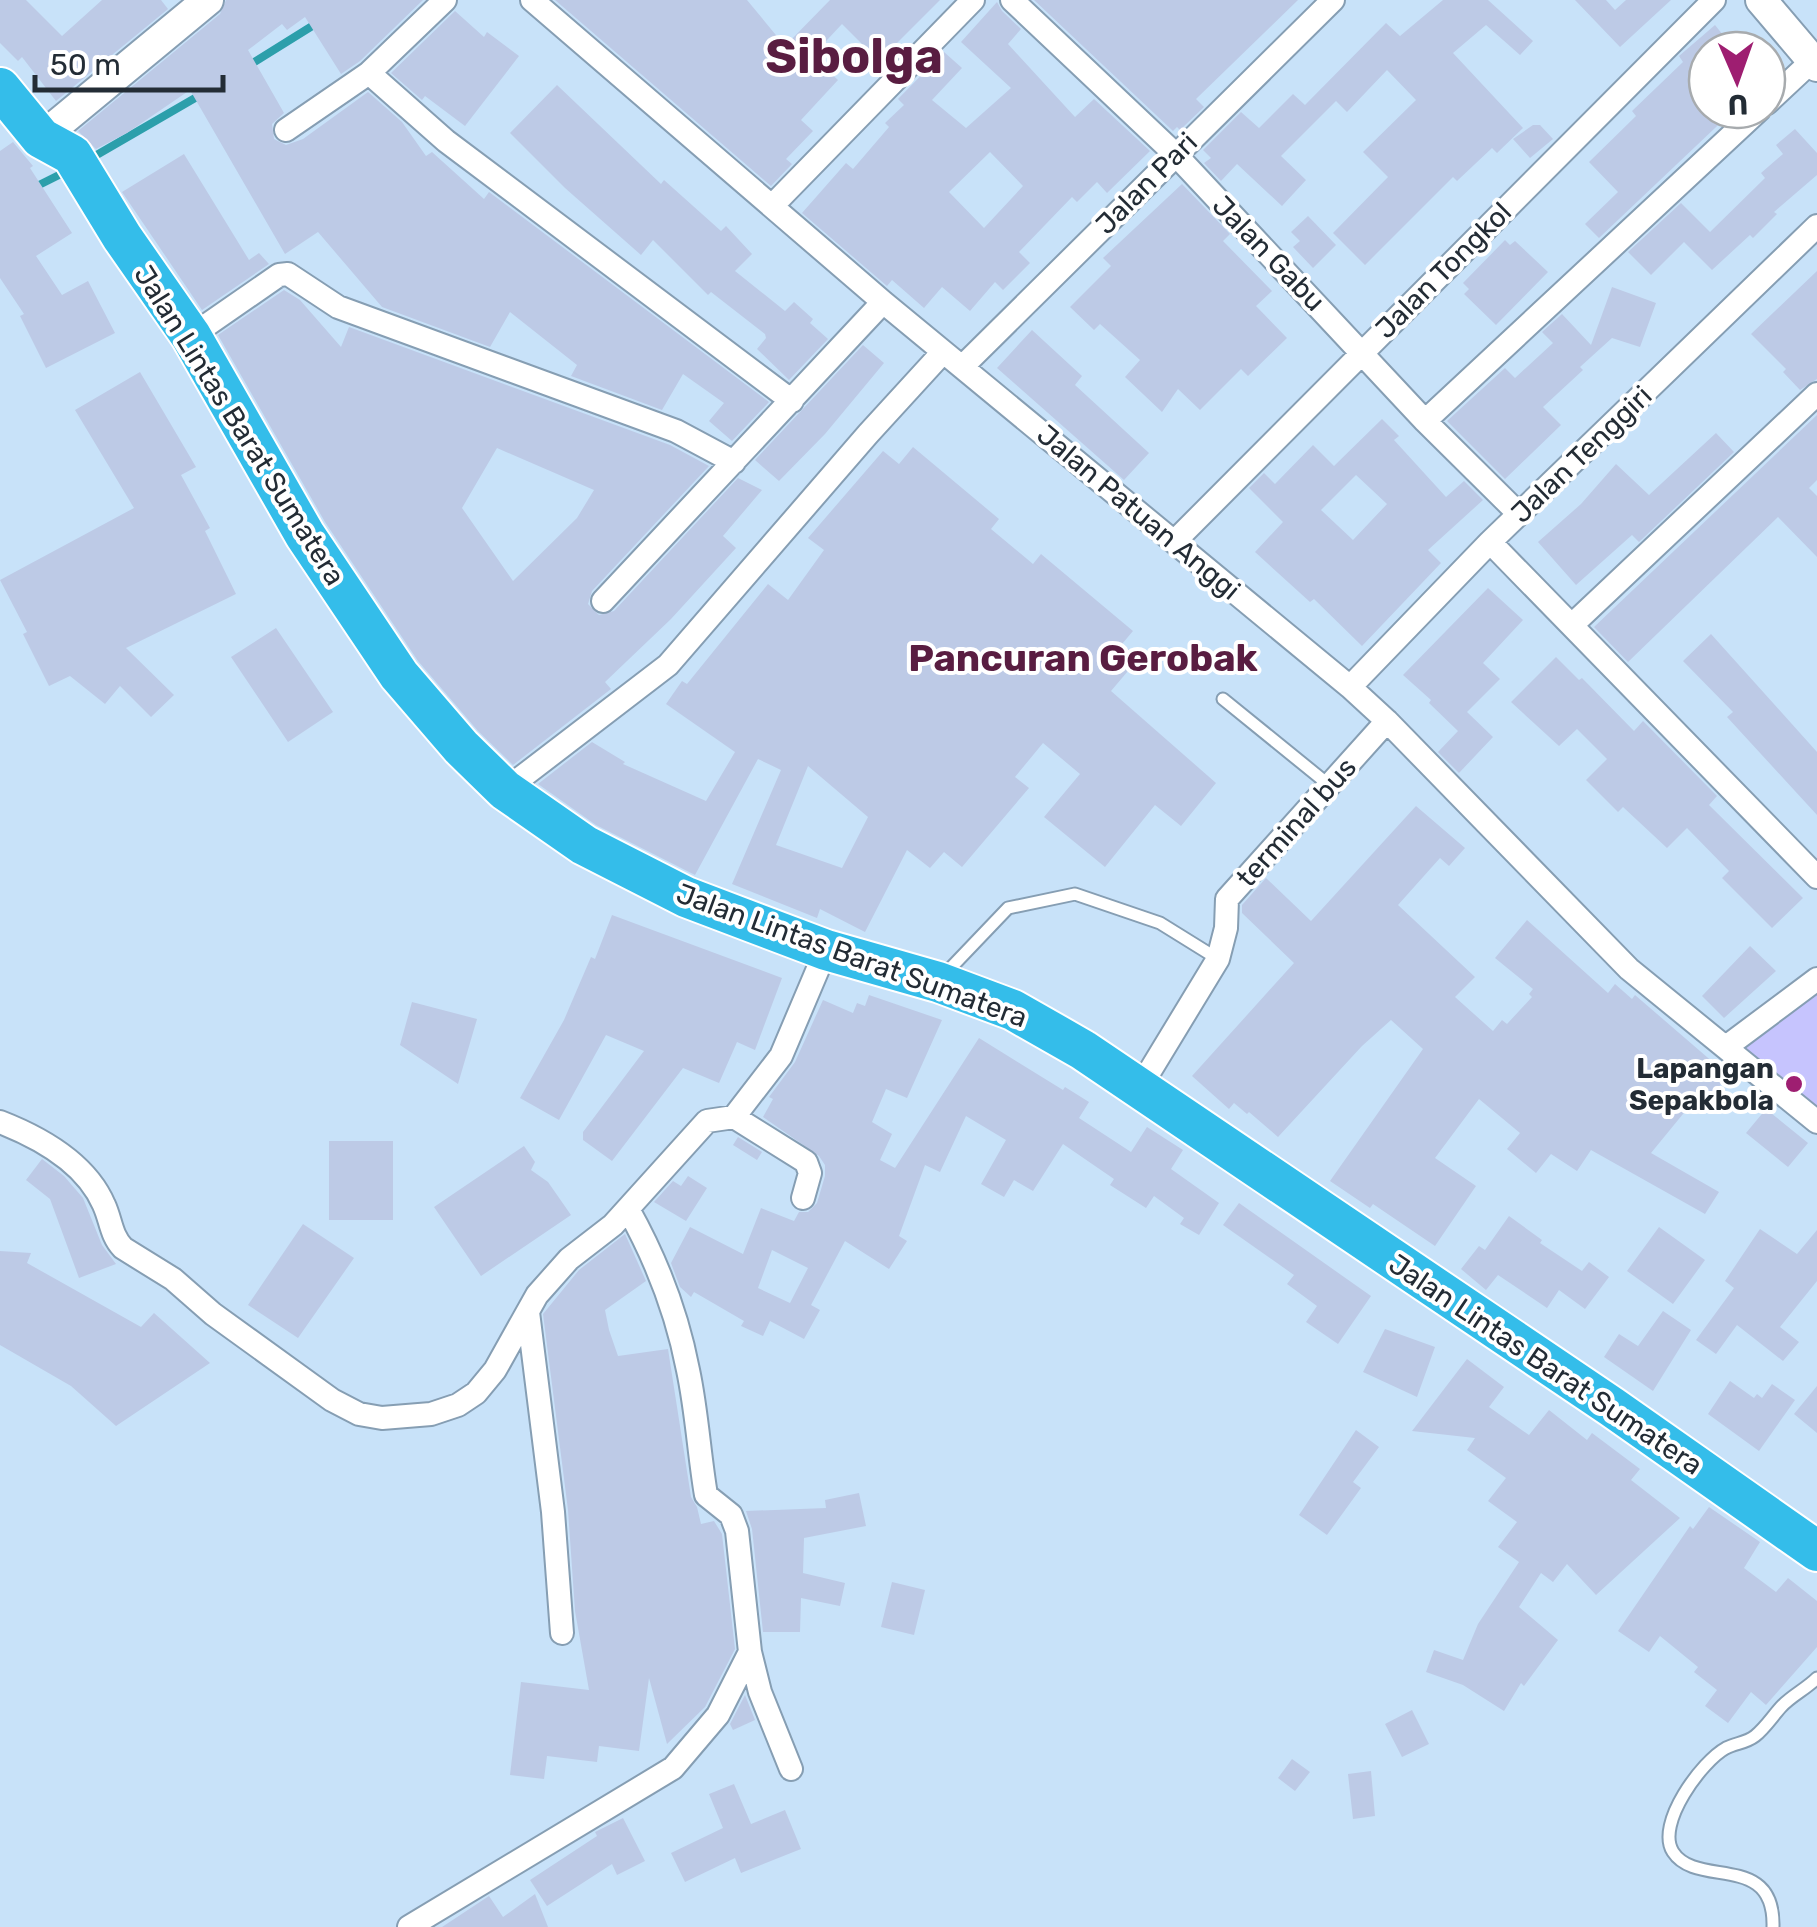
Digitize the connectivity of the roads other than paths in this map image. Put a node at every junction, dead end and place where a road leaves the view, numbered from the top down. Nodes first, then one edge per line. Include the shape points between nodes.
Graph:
1 (208, 0) edge
2 (445, 0) edge
3 (973, 0) edge
4 (1012, 0) edge
5 (1333, 0) edge
6 (1714, 0) edge
7 (1762, 0) edge
8 (545, 4) edge
9 (1814, 64) edge
10 (370, 72) junction
11 (1787, 86) edge
12 (0, 88) edge
13 (286, 130) dead end
14 (1738, 130) edge
15 (1175, 154) junction
16 (68, 159) junction
17 (773, 205) junction
18 (1817, 226) edge
19 (883, 302) junction
20 (191, 336) junction
21 (1362, 351) junction
22 (952, 360) junction
23 (1817, 394) edge
24 (792, 401) junction
25 (1425, 421) junction
26 (734, 462) junction
27 (1519, 514) junction
28 (1174, 542) junction
29 (1490, 542) junction
30 (603, 601) dead end
31 (1572, 625) junction
32 (1350, 687) junction
33 (1223, 699) dead end
34 (1387, 720) junction
35 (1328, 785) junction
36 (506, 790) junction
37 (1817, 878) edge
38 (826, 950) junction
39 (1218, 959) junction
40 (1817, 980) edge
41 (938, 982) junction
42 (1726, 1046) junction
43 (1139, 1090) junction
44 (734, 1117) junction
45 (0, 1122) edge
46 (1817, 1122) edge
47 (803, 1198) dead end
48 (628, 1209) junction
49 (528, 1312) junction
50 (1817, 1550) edge
51 (562, 1633) dead end
52 (750, 1652) junction
53 (1817, 1678) edge
54 (792, 1768) dead end
55 (409, 1927) edge
56 (1773, 1927) edge

1 - 16 street
2 - 10 street
3 - 17 street
4 - 15 street, Jalan Gabu
5 - 15 street, Jalan Pari
6 - 21 street, Jalan Tongkol
7 - 9 street
8 - 17 street, Jalan Patuan Anggi via 662,114
9 - 11 street
10 - 13 street
10 - 24 street via 446,141
12 - 16 highway, Jalan Lintas Barat Sumatera
14 - 25 street
15 - 21 street, Jalan Gabu
15 - 22 street, Jalan Pari
16 - 20 highway, Jalan Lintas Barat Sumatera
17 - 19 street, Jalan Patuan Anggi
18 - 27 street, Jalan Tenggiri
19 - 22 street, Jalan Patuan Anggi
19 - 24 street
20 - 26 street via 288,274 338,307 676,431
20 - 36 highway, Jalan Lintas Barat Sumatera via 306,534 399,675
21 - 25 street, Jalan Gabu
21 - 28 street, Jalan Tongkol
22 - 28 street, Jalan Patuan Anggi
22 - 36 street, Jalan Pari via 868,434 668,665
23 - 31 street
24 - 26 street
25 - 27 street, Jalan Gabu
26 - 30 street
27 - 29 street, Jalan Tenggiri
28 - 32 street, Jalan Patuan Anggi
29 - 31 street
29 - 32 street, Jalan Tenggiri
31 - 37 street
32 - 34 street, Jalan Patuan Anggi
33 - 35 lane
34 - 35 street, terminal bus
34 - 42 street, Jalan Patuan Anggi via 1630,969
35 - 39 street, terminal bus via 1228,900
36 - 38 highway, Jalan Lintas Barat Sumatera via 584,845 686,897
38 - 41 highway, Jalan Lintas Barat Sumatera
38 - 44 street via 781,1056
39 - 41 lane via 1160,923 1074,894 1008,908
39 - 43 street, terminal bus
40 - 42 street
41 - 43 highway, Jalan Lintas Barat Sumatera via 1013,1010
42 - 46 street, Jalan Patuan Anggi
43 - 50 highway, Jalan Lintas Barat Sumatera
44 - 47 street via 806,1162
44 - 48 street via 707,1121
45 - 49 street via 70,1160 91,1183 123,1248 359,1414 431,1414 458,1405 495,1370
48 - 49 street via 568,1260
48 - 52 street via 674,1315 706,1496 730,1515 737,1531
49 - 51 street
52 - 54 street
52 - 55 street via 718,1715 672,1768
53 - 56 lane via 1751,1740 1706,1764 1680,1799 1670,1832 1675,1856 1761,1887 1773,1909

